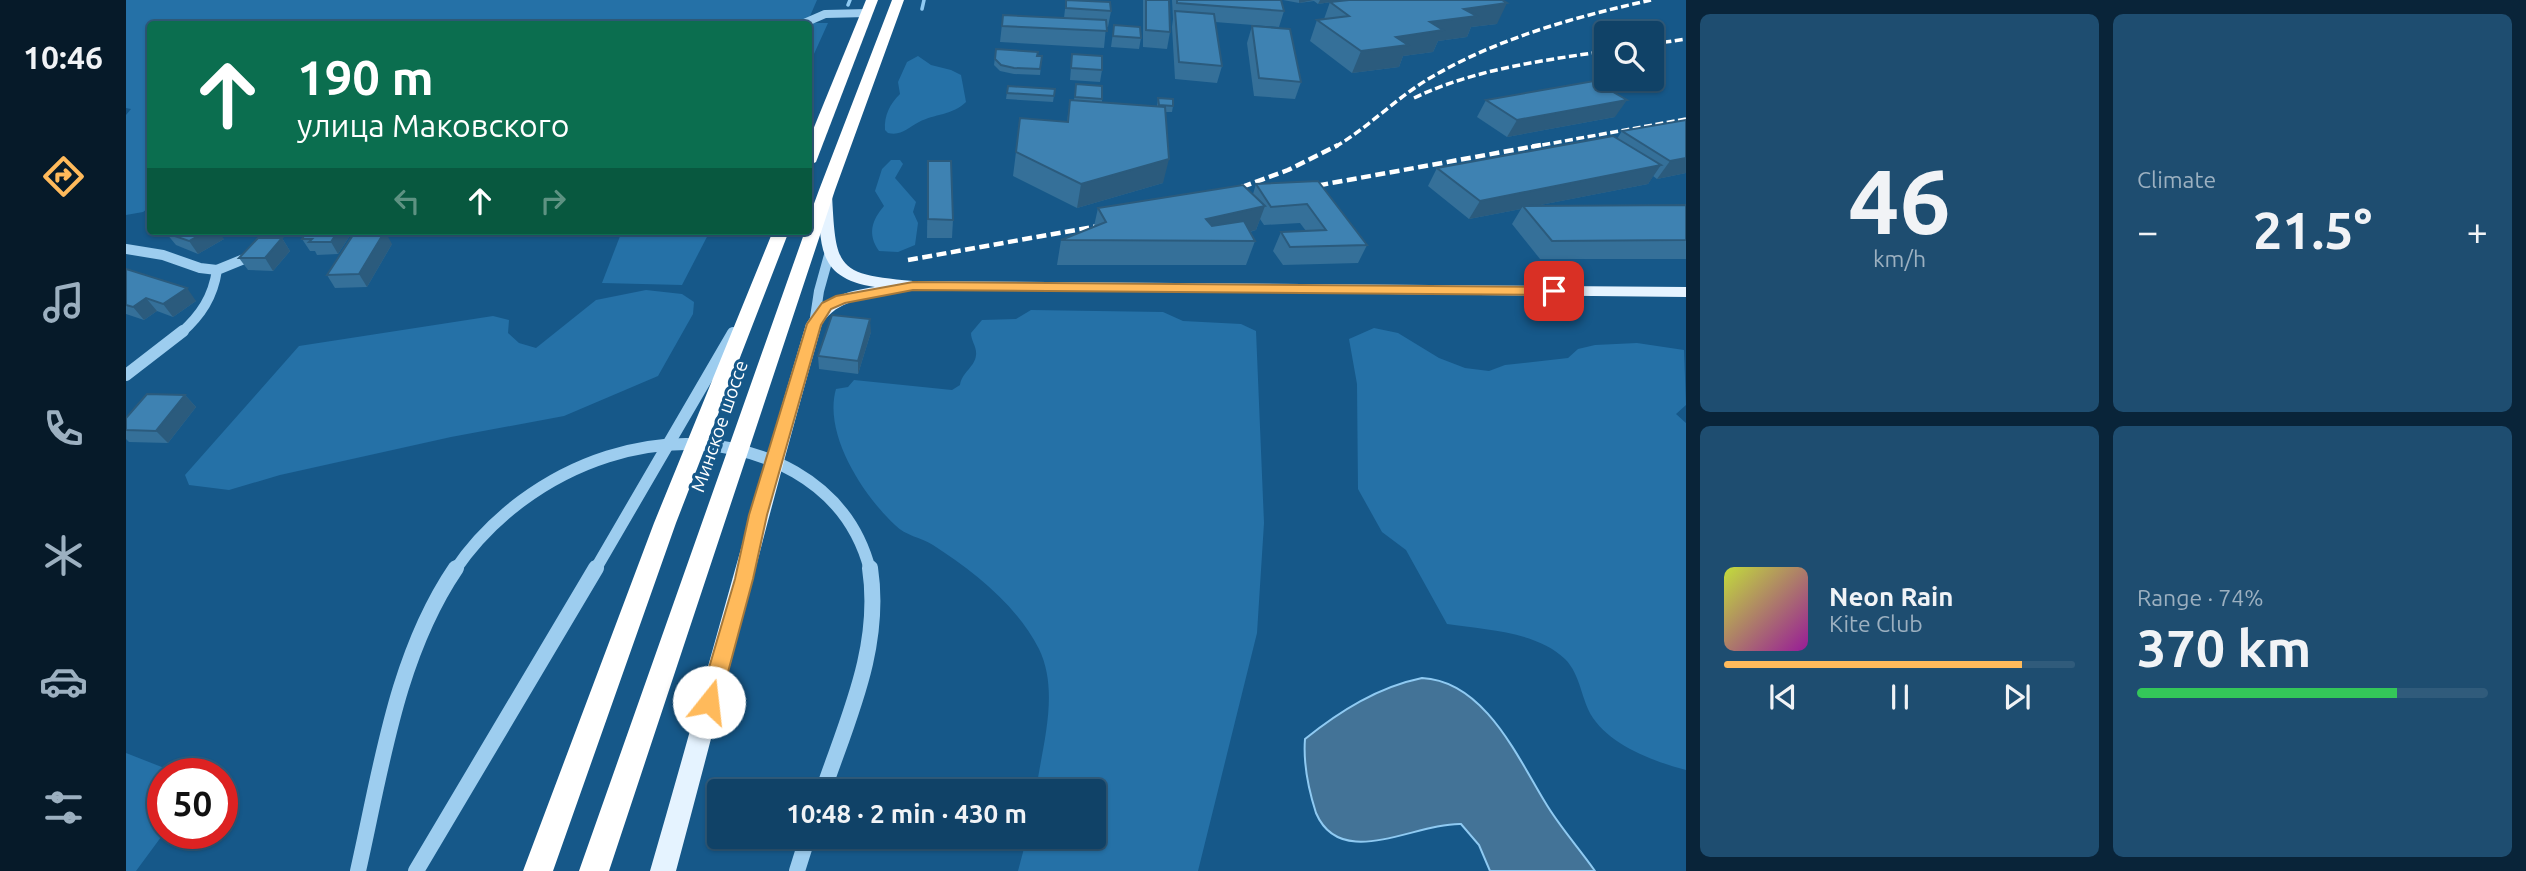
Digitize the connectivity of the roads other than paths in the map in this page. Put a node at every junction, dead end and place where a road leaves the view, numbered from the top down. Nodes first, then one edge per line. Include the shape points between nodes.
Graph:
1 (898, 0) edge
2 (869, 6) edge
3 (807, 21) edge
4 (812, 152) edge
5 (825, 194) junction
6 (812, 232) edge
7 (279, 235) edge
8 (779, 235) edge
9 (811, 235) edge
10 (126, 249) edge
11 (829, 255) junction
12 (216, 270) junction
13 (762, 281) junction
14 (913, 286) junction
15 (1686, 292) edge
16 (814, 324) junction
17 (126, 374) edge
18 (827, 779) edge
19 (804, 849) edge
20 (358, 871) edge
21 (416, 871) edge
22 (538, 871) edge
23 (594, 871) edge
24 (663, 871) edge
25 (797, 871) edge

1 - 5 highway, Минское шоссе
2 - 3 street via 830,11
2 - 4 highway
5 - 6 highway, Минское шоссе
5 - 11 main road
7 - 12 street via 246,259
8 - 13 highway, Минское шоссе
9 - 23 highway, Минское шоссе
10 - 12 street
11 - 14 main road via 849,276
11 - 16 street
12 - 17 street via 217,286 197,318
13 - 21 street via 691,409
13 - 22 highway, Минское шоссе via 665,523
14 - 15 main road
14 - 16 main road via 841,299 827,306
16 - 24 main road
18 - 20 street via 869,649 874,594 862,545 851,524 821,489 802,475 734,448 657,446 603,457 535,488 471,546 429,616 413,654
19 - 25 street

